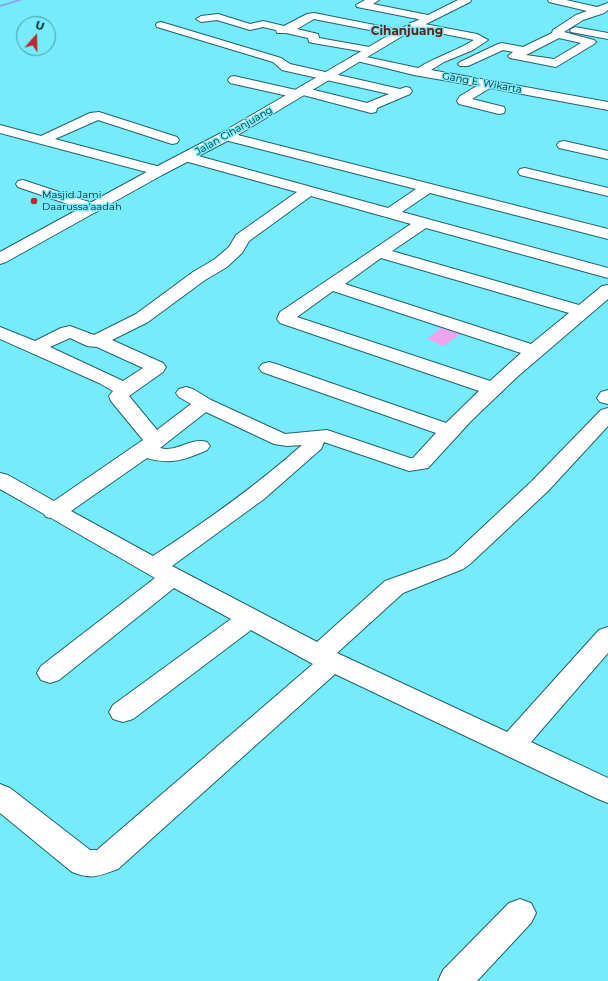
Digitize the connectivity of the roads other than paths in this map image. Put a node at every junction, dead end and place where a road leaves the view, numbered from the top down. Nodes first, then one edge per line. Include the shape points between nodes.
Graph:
1 (374, 0) edge
2 (466, 0) edge
3 (553, 0) edge
4 (361, 5) junction
5 (608, 6) edge
6 (342, 10) dead end
7 (596, 10) junction
8 (428, 18) junction
9 (201, 19) dead end
10 (606, 21) edge
11 (343, 22) junction
12 (161, 25) dead end
13 (414, 25) junction
14 (567, 26) junction
15 (288, 29) junction
16 (322, 32) junction
17 (400, 33) junction
18 (263, 36) dead end
19 (608, 36) edge
20 (246, 40) dead end
21 (229, 45) junction
22 (371, 50) junction
23 (524, 51) junction
24 (357, 58) junction
25 (440, 60) junction
26 (327, 77) junction
27 (234, 80) dead end
28 (420, 81) junction
29 (489, 84) junction
30 (299, 92) junction
31 (402, 93) junction
32 (608, 106) edge
33 (499, 110) dead end
34 (0, 129) edge
35 (226, 136) junction
36 (172, 140) dead end
37 (41, 141) junction
38 (564, 145) dead end
39 (608, 155) edge
40 (186, 157) junction
41 (159, 171) junction
42 (525, 172) dead end
43 (379, 175) junction
44 (23, 184) dead end
45 (429, 187) junction
46 (308, 191) junction
47 (608, 192) edge
48 (350, 193) junction
49 (93, 208) junction
50 (390, 213) junction
51 (424, 222) junction
52 (608, 234) edge
53 (380, 253) junction
54 (0, 259) edge
55 (608, 273) edge
56 (331, 285) junction
57 (608, 290) edge
58 (581, 311) junction
59 (0, 332) edge
60 (97, 340) junction
61 (35, 348) junction
62 (534, 351) junction
63 (269, 368) dead end
64 (124, 389) junction
65 (493, 389) junction
66 (186, 393) dead end
67 (608, 403) edge
68 (204, 404) junction
69 (449, 431) junction
70 (314, 437) junction
71 (150, 445) junction
72 (200, 446) dead end
73 (4, 488) edge
74 (54, 512) junction
75 (163, 572) junction
76 (249, 618) junction
77 (608, 636) edge
78 (326, 659) junction
79 (50, 673) dead end
80 (123, 712) dead end
81 (511, 746) junction
82 (608, 791) edge
83 (0, 796) edge
84 (520, 914) dead end
85 (455, 981) edge

1 - 4 street
2 - 8 street, Jalan Cihanjuang
3 - 7 street
4 - 6 street
4 - 8 street
5 - 7 street
7 - 10 street
7 - 14 street
8 - 13 street, Jalan Cihanjuang
9 - 15 street via 218,17 250,27 263,24
10 - 14 street
11 - 15 street via 312,16
11 - 16 street
11 - 17 street
12 - 21 street
13 - 17 street, Jalan Cihanjuang
13 - 25 street via 482,40 470,48
14 - 19 street
14 - 23 street
14 - 23 street via 590,42 556,63 514,56
15 - 16 street
15 - 18 street
16 - 22 street via 313,40
17 - 22 street, Jalan Cihanjuang
20 - 21 street
21 - 26 street via 277,60 286,66
22 - 24 street, Jalan Cihanjuang
23 - 25 street via 502,46 467,64
24 - 26 street, Jalan Cihanjuang
24 - 28 street
25 - 28 street
26 - 30 street, Jalan Cihanjuang
26 - 31 street
27 - 30 street
28 - 29 street, Gang E. Wikarta via 440,76
28 - 31 street
29 - 32 street, Gang E. Wikarta
29 - 33 street via 463,101
30 - 31 street via 370,108
30 - 35 street, Jalan Cihanjuang
34 - 37 street
35 - 40 street, Jalan Cihanjuang
35 - 43 street
36 - 37 street via 95,116
37 - 41 street
38 - 39 street
40 - 41 street, Jalan Cihanjuang
40 - 46 street
41 - 49 street, Jalan Cihanjuang
42 - 47 street
43 - 45 street
43 - 48 street
44 - 49 street
45 - 50 street
45 - 52 street
46 - 48 street
46 - 60 street via 242,238 236,250 221,263 142,318
48 - 50 street
49 - 54 street, Jalan Cihanjuang
50 - 51 street
51 - 53 street
51 - 55 street
53 - 56 street
53 - 58 street
56 - 62 street
56 - 65 street via 286,316 286,319
57 - 58 street
58 - 62 street
59 - 61 street
60 - 61 street via 91,341 67,332
60 - 64 street via 156,367
61 - 64 street
62 - 65 street
63 - 69 street
64 - 71 street via 119,396 121,401
65 - 69 street
66 - 68 street
67 - 78 street via 540,486 462,559 394,587
68 - 70 street via 281,440
68 - 71 street
69 - 70 street via 420,463 409,465 326,436
70 - 75 street via 314,445
71 - 72 street via 156,455 165,457 176,456
71 - 74 street
73 - 74 street
74 - 75 street
75 - 76 street
75 - 79 street
76 - 78 street
76 - 80 street
77 - 81 street
78 - 81 street
78 - 83 street via 107,860 95,864 83,863
81 - 82 street
84 - 85 street

